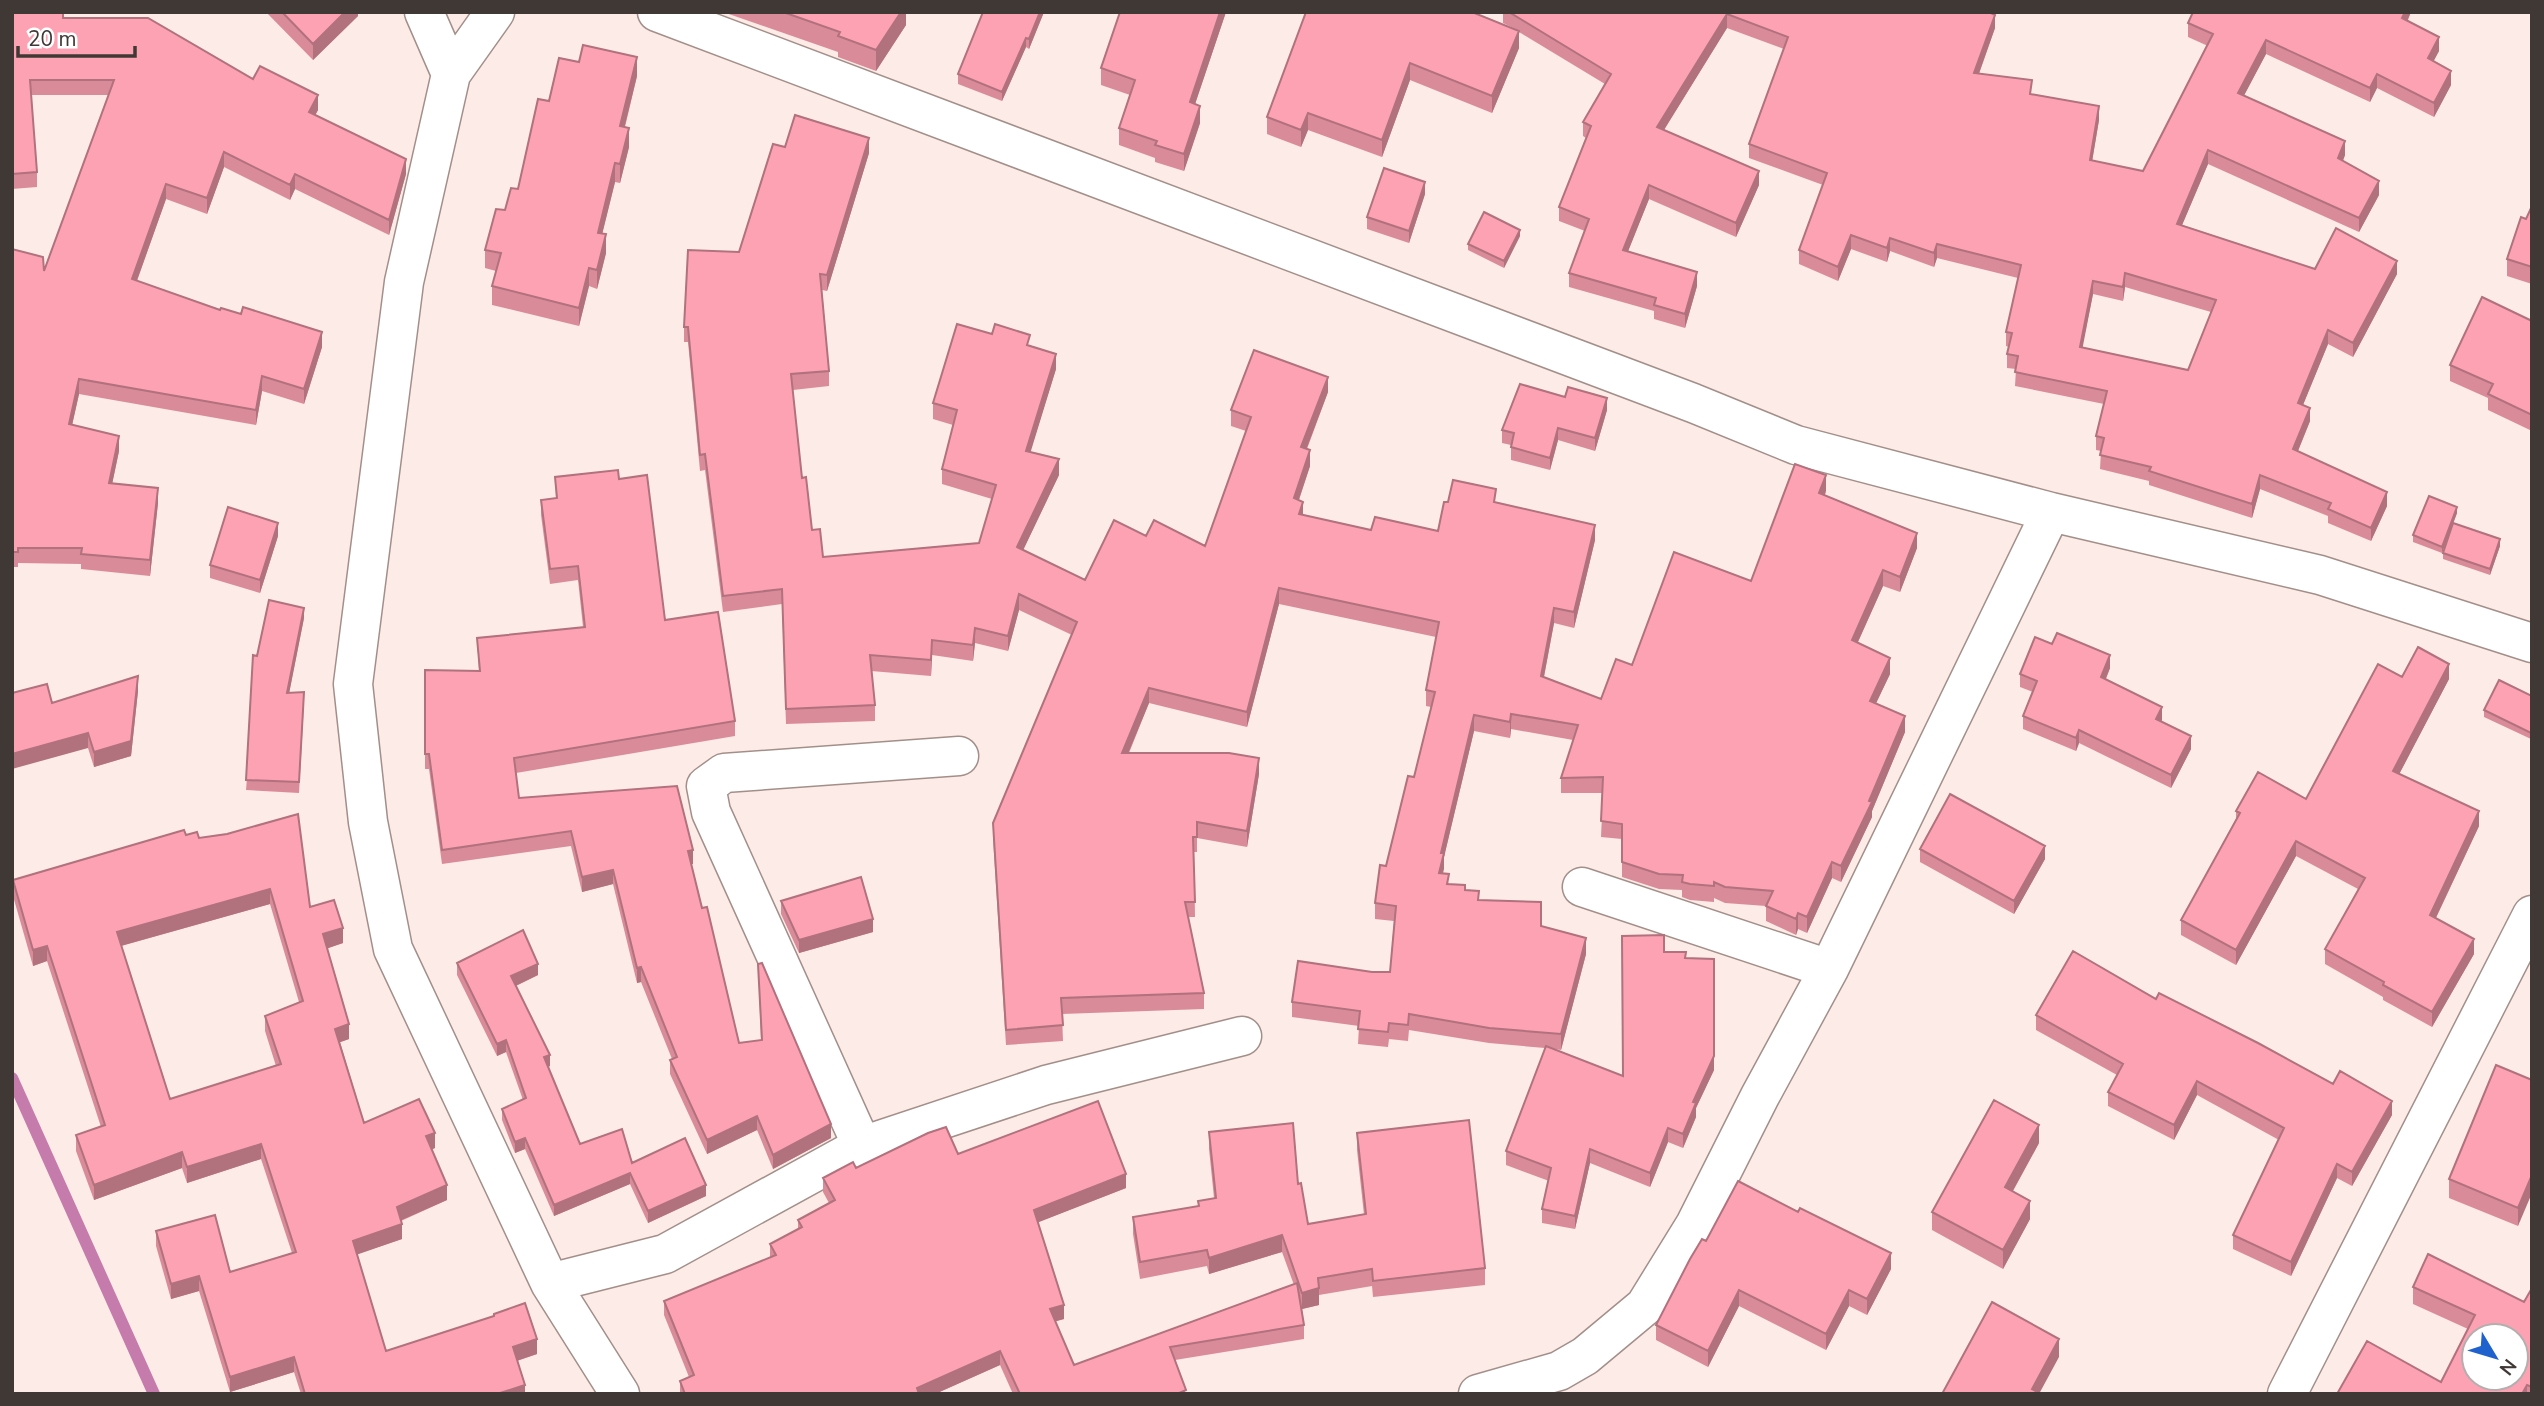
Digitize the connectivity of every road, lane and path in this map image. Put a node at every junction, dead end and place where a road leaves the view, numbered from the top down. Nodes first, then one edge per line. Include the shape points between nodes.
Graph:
1 (424, 12) edge
2 (495, 12) edge
3 (657, 12) edge
4 (451, 75) junction
5 (2050, 512) junction
6 (2532, 643) edge
7 (960, 756) dead end
8 (1582, 887) dead end
9 (2532, 915) edge
10 (1829, 969) junction
11 (1242, 1036) dead end
12 (862, 1146) junction
13 (550, 1283) junction
14 (620, 1394) edge
15 (1478, 1394) edge
16 (2287, 1394) edge

1 - 4 street
2 - 4 street
3 - 5 street via 1796,445
4 - 13 street via 404,282 353,684 368,822 393,949
5 - 6 street via 2320,575
5 - 10 street
7 - 12 street via 724,773 706,786 711,812
8 - 10 street
9 - 16 street
10 - 15 street via 1695,1225 1645,1306 1585,1356 1559,1371
11 - 12 street via 1046,1085
12 - 13 street via 665,1254
13 - 14 street

